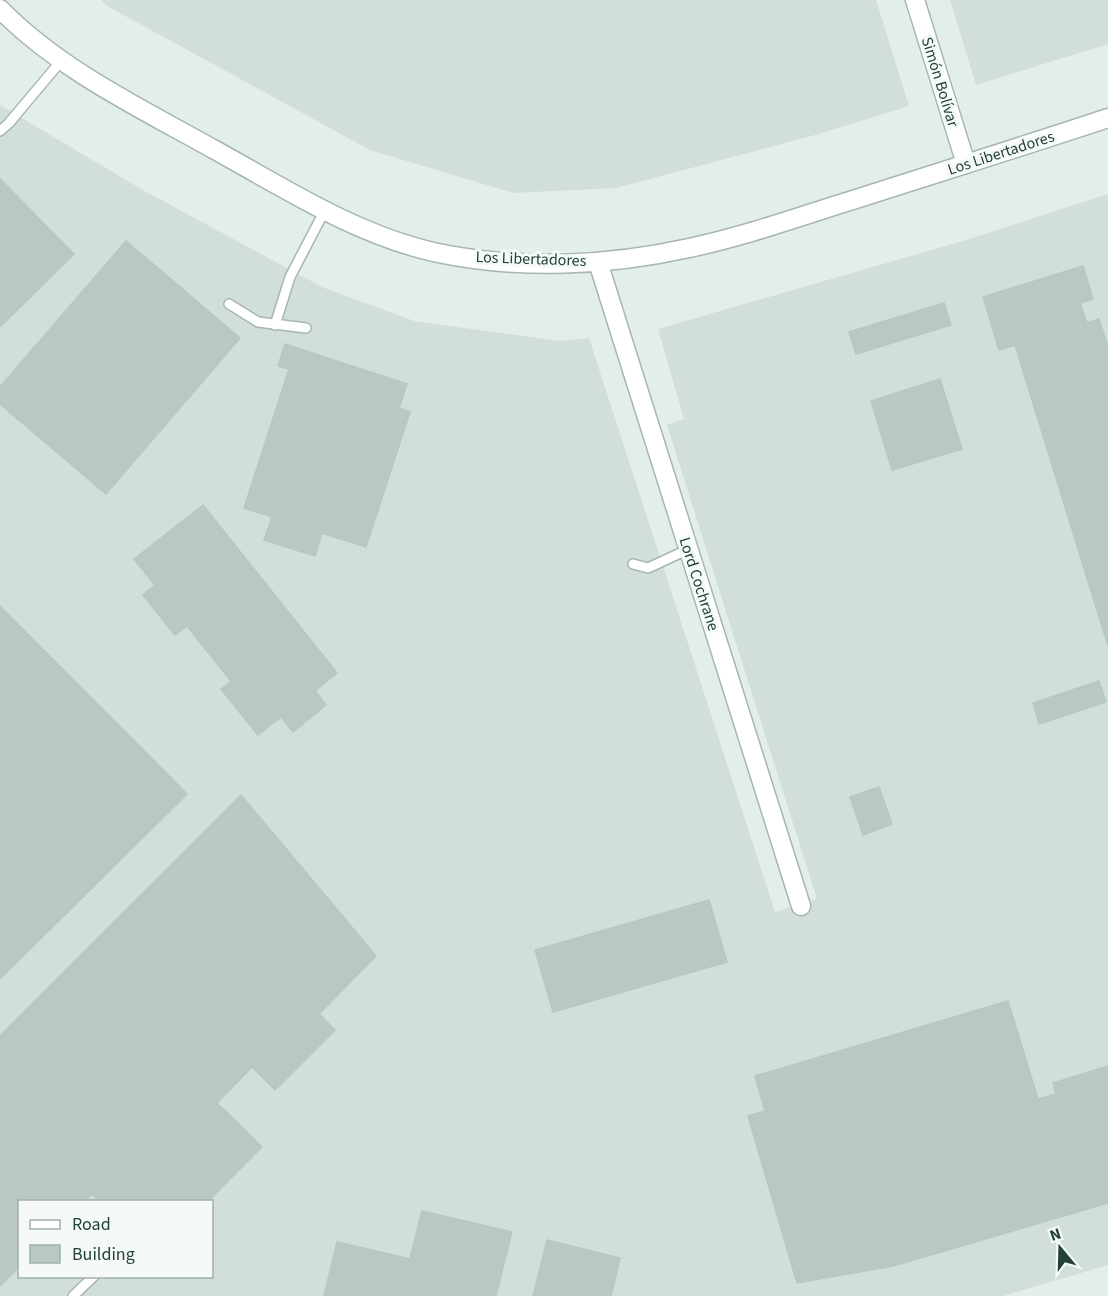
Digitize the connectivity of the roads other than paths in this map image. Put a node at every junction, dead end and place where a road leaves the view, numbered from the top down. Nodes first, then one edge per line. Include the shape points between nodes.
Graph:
1 (915, 0) edge
2 (0, 9) edge
3 (61, 61) junction
4 (1108, 118) edge
5 (0, 131) edge
6 (966, 164) junction
7 (325, 210) junction
8 (598, 262) junction
9 (229, 304) dead end
10 (275, 325) junction
11 (306, 328) dead end
12 (688, 549) junction
13 (633, 564) dead end
14 (801, 906) dead end
15 (92, 1278) edge
16 (73, 1296) edge

1 - 6 street, Simón Bolívar
2 - 3 street, Los Libertadores
3 - 5 lane
3 - 7 street, Los Libertadores
4 - 6 street, Los Libertadores
6 - 8 street, Los Libertadores via 726,239
7 - 8 street, Los Libertadores via 382,235 437,252 517,262
7 - 10 lane via 290,277
8 - 12 street, Lord Cochrane
9 - 10 lane via 258,322
10 - 11 lane
12 - 13 lane via 648,568
12 - 14 street, Lord Cochrane
15 - 16 lane

